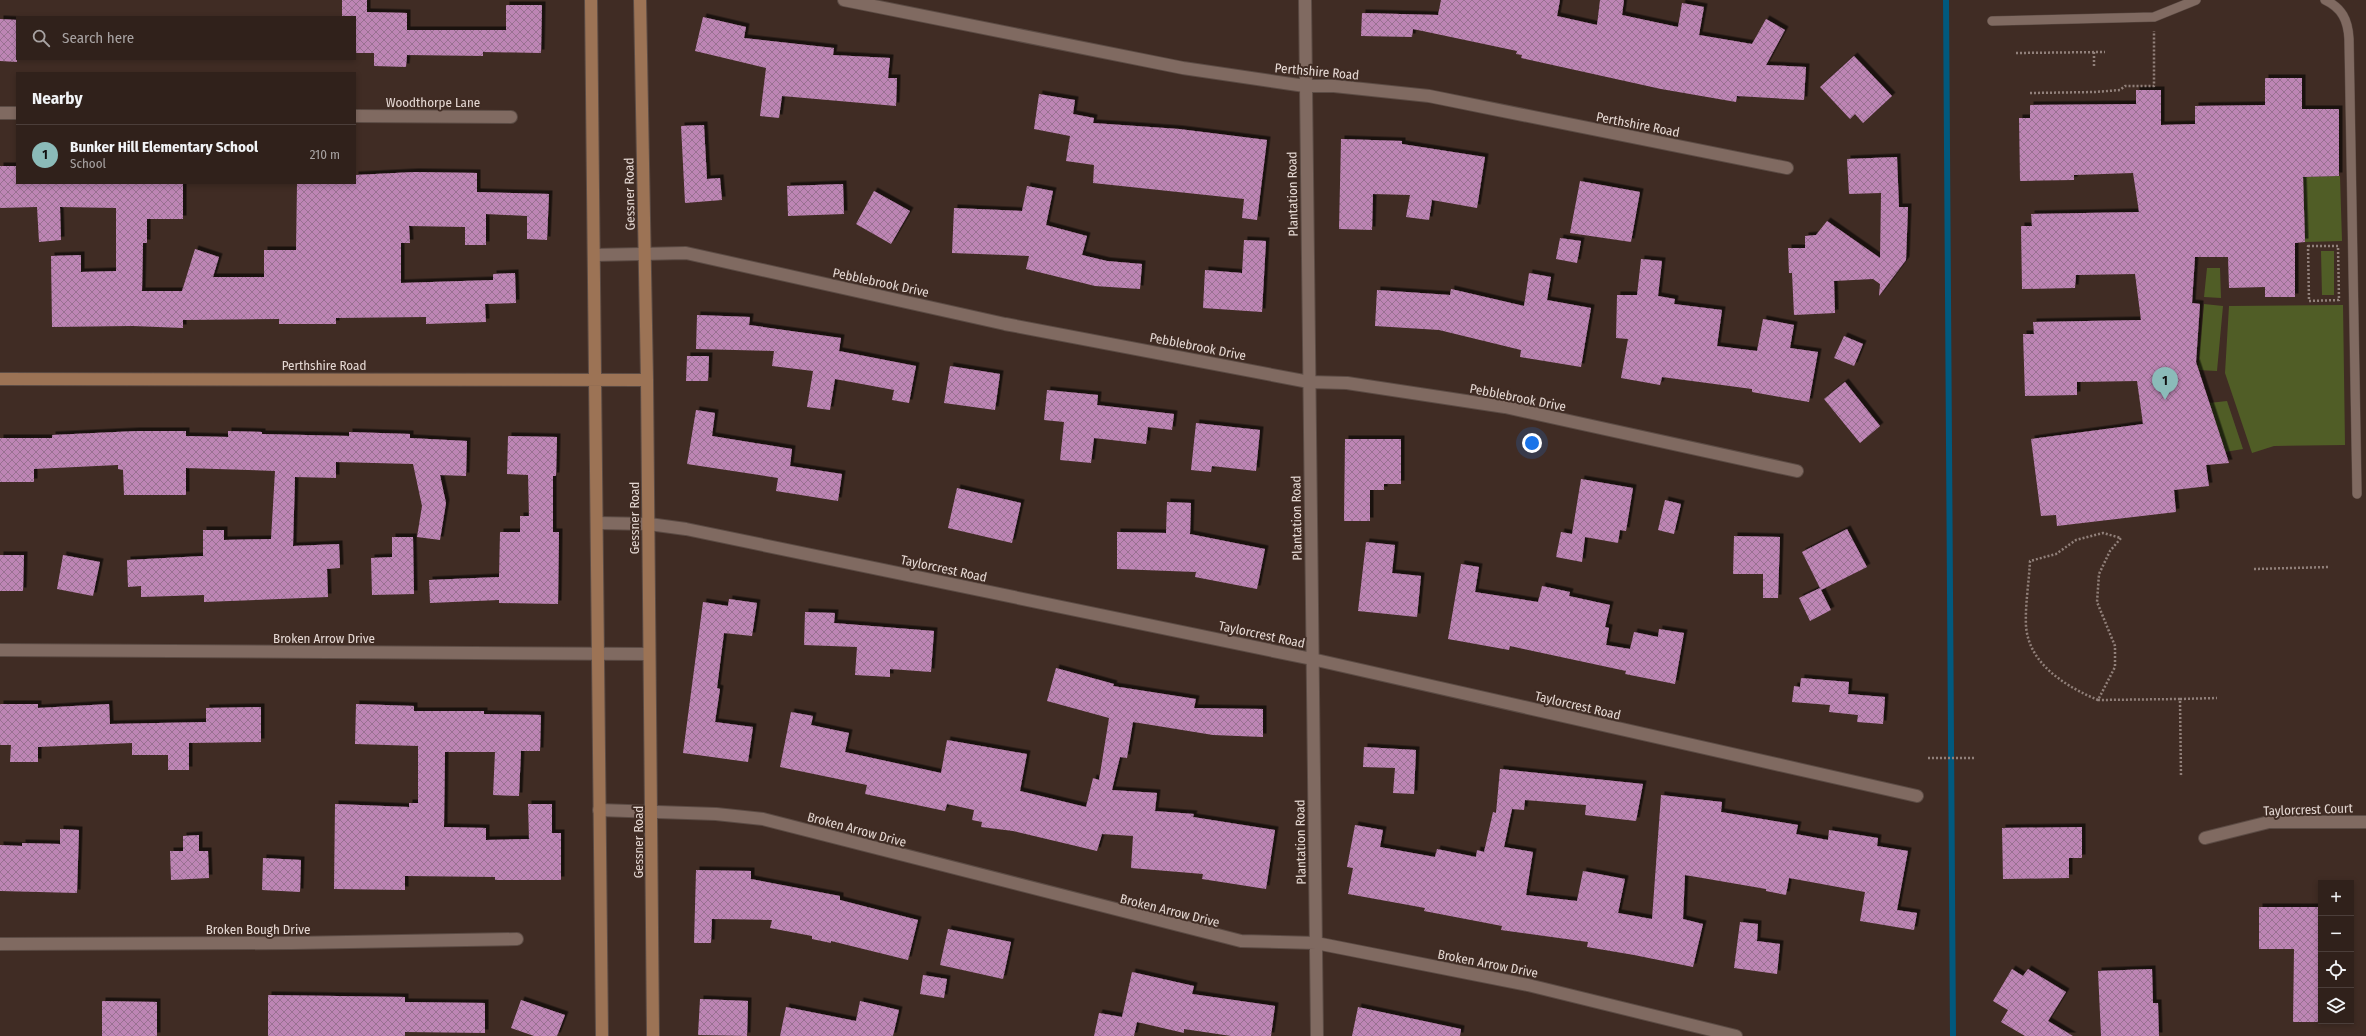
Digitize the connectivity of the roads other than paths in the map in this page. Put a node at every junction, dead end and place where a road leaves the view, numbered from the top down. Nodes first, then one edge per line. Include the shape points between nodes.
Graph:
1 (591, 0) edge
2 (640, 0) edge
3 (844, 0) edge
4 (1305, 0) edge
5 (2196, 0) edge
6 (2325, 0) edge
7 (1992, 21) dead end
8 (1305, 86) junction
9 (0, 113) edge
10 (16, 113) edge
11 (356, 116) edge
12 (511, 117) dead end
13 (1787, 168) dead end
14 (644, 252) junction
15 (594, 255) junction
16 (0, 379) edge
17 (596, 380) junction
18 (647, 380) junction
19 (1309, 382) junction
20 (1797, 471) dead end
21 (2357, 494) dead end
22 (597, 523) junction
23 (648, 524) junction
24 (0, 650) edge
25 (597, 653) junction
26 (648, 654) junction
27 (1312, 659) junction
28 (1917, 796) dead end
29 (599, 810) junction
30 (652, 810) junction
31 (2366, 822) edge
32 (2205, 838) dead end
33 (517, 939) dead end
34 (0, 944) edge
35 (1316, 944) junction
36 (602, 1036) edge
37 (653, 1036) edge
38 (1317, 1036) edge
39 (1736, 1036) edge

1 - 15 main road
2 - 14 main road, Gessner Road
3 - 8 street, Perthshire Road via 1183,68
4 - 8 street, Plantation Road
5 - 7 lane via 2154,17
6 - 21 lane via 2334,4 2344,15 2348,26
8 - 13 street, Perthshire Road via 1334,86 1429,96
8 - 19 street, Plantation Road
9 - 10 street
11 - 12 street, Woodthorpe Lane
14 - 15 street, Pebblebrook Drive
14 - 18 main road, Gessner Road
14 - 19 street, Pebblebrook Drive via 686,254 1005,324
15 - 17 main road
16 - 17 main road, Perthshire Road
17 - 18 main road, Perthshire Road
17 - 22 main road
18 - 23 main road, Gessner Road
19 - 20 street, Pebblebrook Drive via 1346,383 1505,407
19 - 27 street, Plantation Road
22 - 23 street, Taylorcrest Road
22 - 25 main road
23 - 26 main road, Gessner Road
23 - 27 street, Taylorcrest Road via 686,529
24 - 25 street, Broken Arrow Drive
25 - 26 street, Broken Arrow Drive
25 - 29 main road
26 - 30 main road, Gessner Road
27 - 28 street, Taylorcrest Road
27 - 35 street, Plantation Road
29 - 30 street, Broken Arrow Drive
29 - 36 main road
30 - 35 street, Broken Arrow Drive via 763,819 1241,941
30 - 37 main road, Gessner Road
31 - 32 street, Taylorcrest Court via 2268,822
33 - 34 street, Broken Bough Drive
35 - 38 street, Plantation Road
35 - 39 street, Broken Arrow Drive via 1528,985

